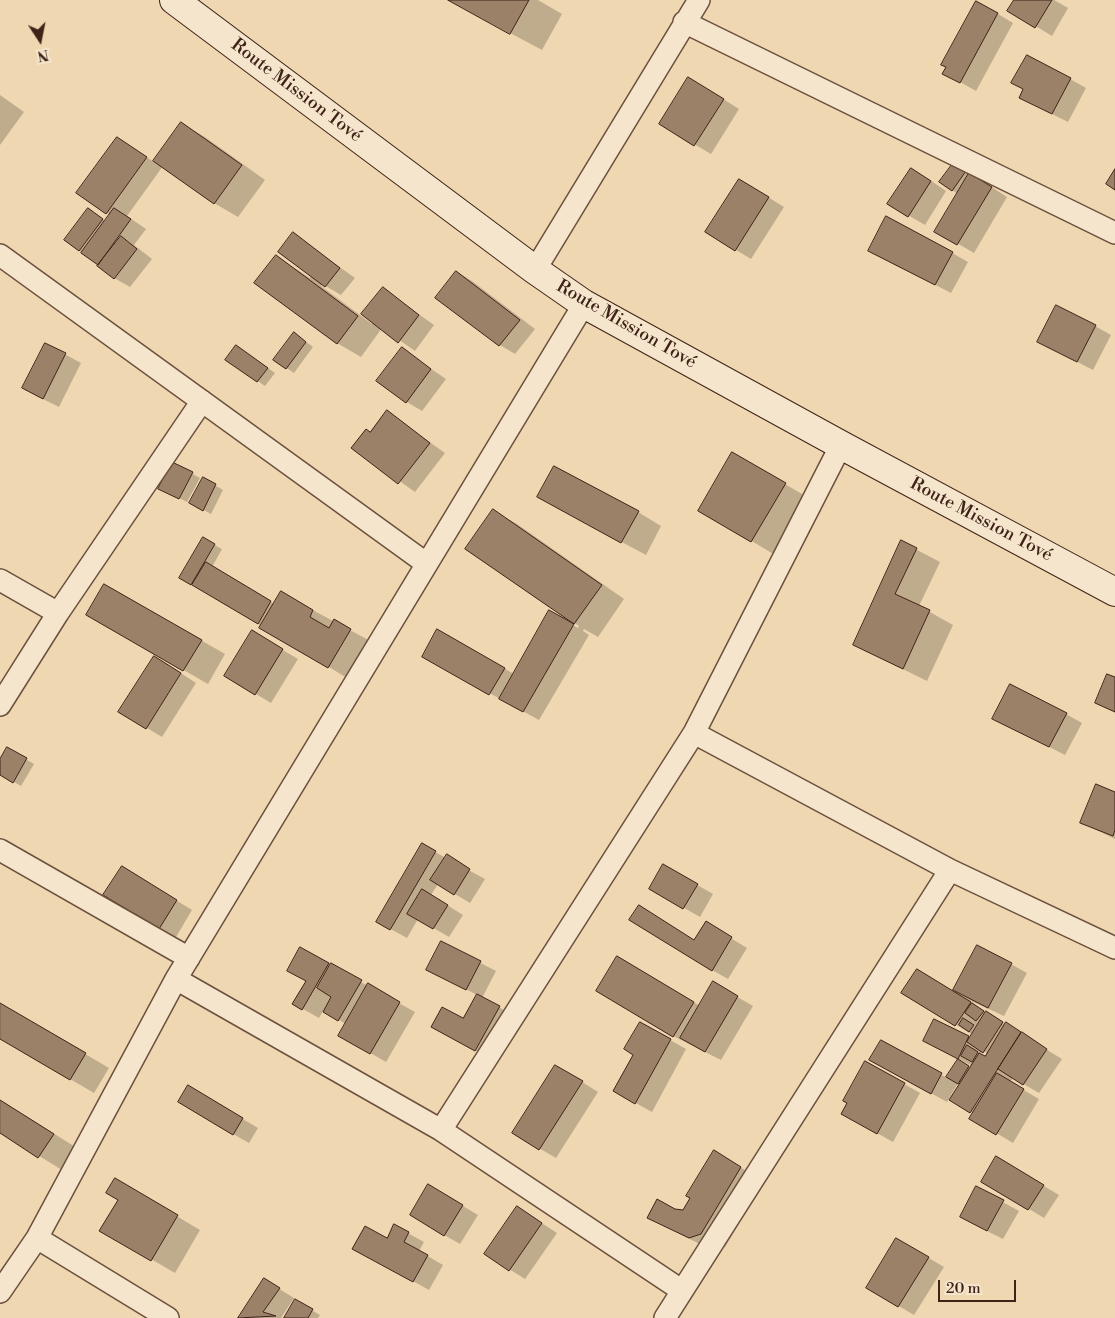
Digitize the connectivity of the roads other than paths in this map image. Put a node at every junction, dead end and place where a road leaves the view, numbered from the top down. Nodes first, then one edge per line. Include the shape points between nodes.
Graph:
1 (174, 0) edge
2 (699, 0) edge
3 (684, 22) junction
4 (1115, 233) edge
5 (0, 254) edge
6 (535, 270) junction
7 (584, 304) junction
8 (202, 401) junction
9 (841, 445) junction
10 (427, 564) junction
11 (0, 580) edge
12 (1115, 592) edge
13 (58, 613) junction
14 (0, 705) edge
15 (694, 733) junction
16 (0, 850) edge
17 (950, 870) junction
18 (1115, 948) edge
19 (189, 958) junction
20 (176, 979) junction
21 (441, 1130) junction
22 (37, 1238) junction
23 (681, 1290) junction
24 (0, 1292) edge
25 (168, 1318) edge
26 (665, 1318) edge

1 - 6 street, Route Mission Tové
2 - 3 street
3 - 4 street
3 - 6 street
5 - 8 street
6 - 7 street, Route Mission Tové
7 - 9 street, Route Mission Tové
7 - 10 street
8 - 10 street
8 - 13 street
9 - 12 street, Route Mission Tové
9 - 15 street
10 - 19 street
11 - 13 street
13 - 14 street
15 - 17 street
15 - 21 street
16 - 19 street
17 - 18 street
17 - 23 street
19 - 20 street
20 - 21 street
20 - 22 street
21 - 23 street
22 - 24 street
22 - 25 street
23 - 26 street

